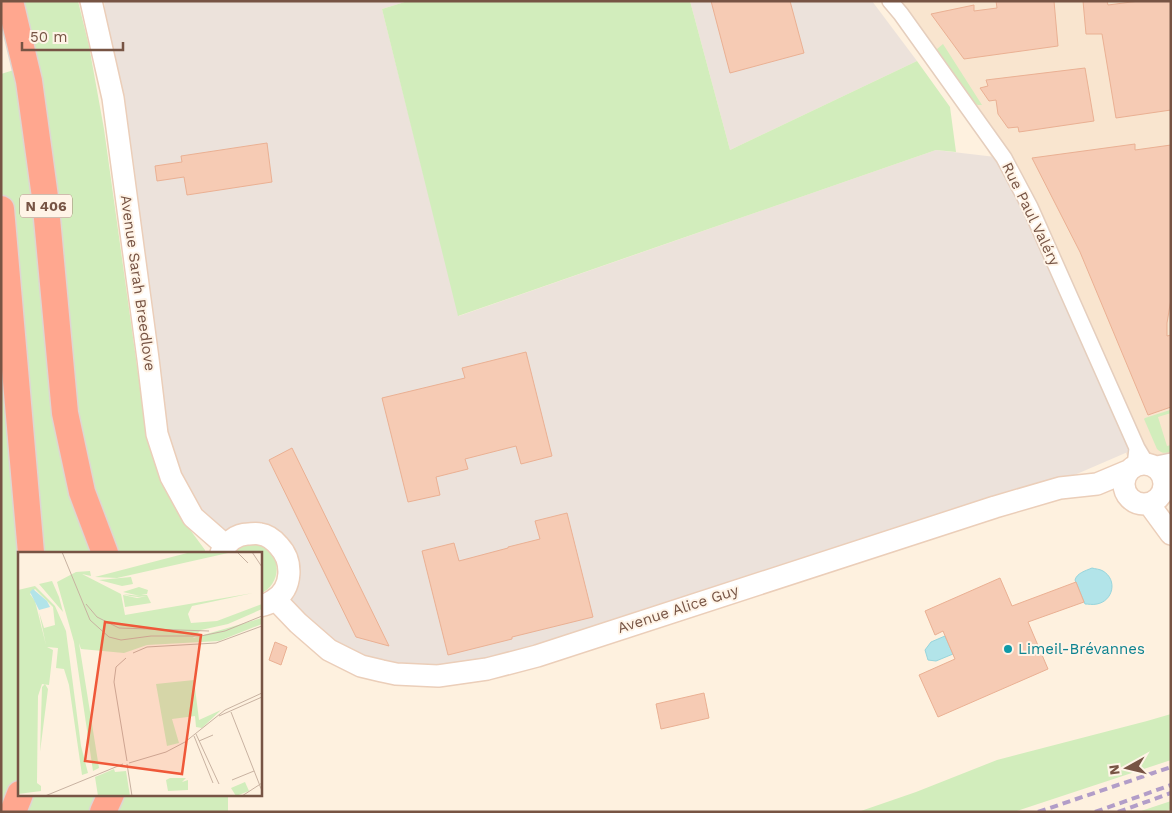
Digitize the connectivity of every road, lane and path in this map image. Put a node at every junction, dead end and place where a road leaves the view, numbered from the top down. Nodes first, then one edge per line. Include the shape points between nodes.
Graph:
1 (10, 1) edge
2 (91, 1) edge
3 (890, 1) edge
4 (1, 209) edge
5 (1145, 462) edge
6 (1097, 484) junction
7 (1161, 490) edge
8 (1126, 493) junction
9 (1171, 525) edge
10 (1171, 534) edge
11 (223, 549) edge
12 (31, 552) edge
13 (104, 552) edge
14 (268, 603) edge
15 (110, 796) edge
16 (103, 812) edge

1 - 13 highway, N 406 via 29,81 45,197 64,413 82,492
2 - 11 main road, Avenue Sarah Breedlove via 112,98 157,434 171,477 193,517
3 - 5 street, Rue Paul Valéry via 1004,158 1030,208
4 - 12 highway, N 406
5 - 6 main road, Avenue Alice Guy
5 - 7 main road via 1161,471
5 - 8 main road via 1124,480
6 - 8 main road, Avenue Alice Guy
6 - 14 main road, Avenue Alice Guy via 1060,488 995,506 537,656 438,676 396,674 361,666 329,650
7 - 8 main road via 1142,504 1130,499
7 - 9 main road
7 - 10 main road
11 - 14 main road via 232,539 244,534 260,534 274,540 284,551 289,564 289,578 283,591
15 - 16 highway

